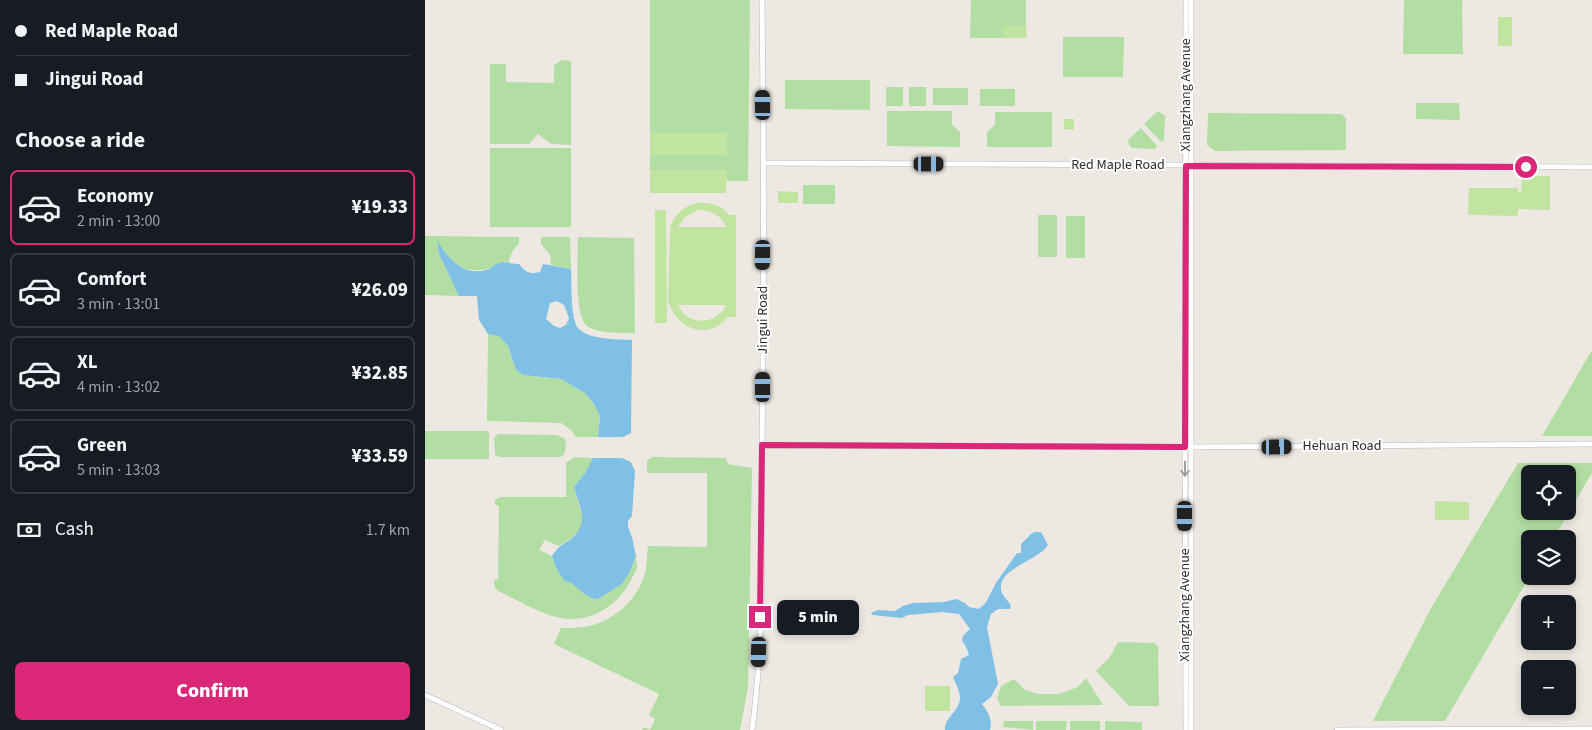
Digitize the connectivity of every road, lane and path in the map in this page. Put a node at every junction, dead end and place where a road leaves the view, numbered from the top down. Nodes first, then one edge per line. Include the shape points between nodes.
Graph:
1 (762, 0) edge
2 (1186, 0) edge
3 (1191, 0) edge
4 (764, 163) junction
5 (1189, 166) junction
6 (1592, 167) edge
7 (1592, 444) edge
8 (762, 445) junction
9 (1185, 447) junction
10 (1191, 447) junction
11 (425, 695) edge
12 (1592, 729) edge
13 (501, 730) edge
14 (752, 730) edge
15 (1186, 730) edge
16 (1191, 730) edge
17 (1337, 730) edge

1 - 4 street, Jingui Road
2 - 5 street, Xiangzhang Avenue
3 - 5 street, Xiangzhang Avenue
4 - 5 street, Red Maple Road
4 - 8 street, Jingui Road
5 - 6 street, Red Maple Road
5 - 9 street, Xiangzhang Avenue
5 - 10 street, Xiangzhang Avenue
7 - 10 street, Hehuan Road
8 - 9 street, Hehuan Road
8 - 14 street, Jingui Road via 761,611 758,686
9 - 10 street, Hehuan Road
9 -> 15 street, Xiangzhang Avenue
10 - 16 street, Xiangzhang Avenue
11 - 13 street
12 - 17 street

